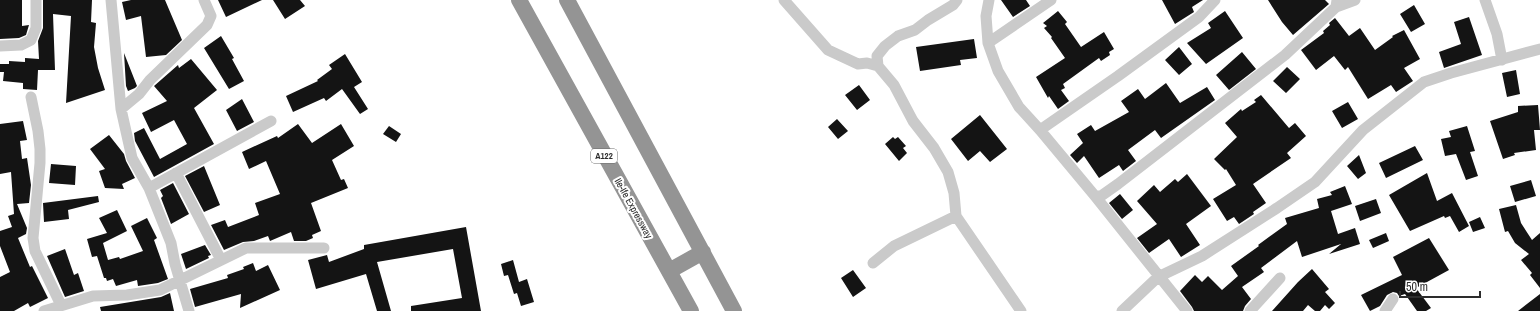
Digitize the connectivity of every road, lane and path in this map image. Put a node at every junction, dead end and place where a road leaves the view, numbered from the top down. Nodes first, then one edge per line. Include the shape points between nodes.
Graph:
1 (36, 0) edge
2 (111, 0) edge
3 (204, 0) edge
4 (519, 0) edge
5 (567, 0) edge
6 (784, 0) edge
7 (957, 0) edge
8 (989, 0) edge
9 (1051, 0) edge
10 (1215, 0) edge
11 (1355, 0) edge
12 (1485, 0) edge
13 (1336, 4) edge
14 (988, 43) junction
15 (0, 46) edge
16 (1540, 49) edge
17 (1502, 60) junction
18 (878, 66) junction
19 (31, 97) dead end
20 (121, 109) junction
21 (271, 121) dead end
22 (1040, 130) junction
23 (176, 173) junction
24 (149, 188) junction
25 (1095, 196) junction
26 (956, 216) junction
27 (324, 248) dead end
28 (703, 252) junction
29 (221, 260) junction
30 (873, 264) dead end
31 (669, 271) junction
32 (1158, 277) junction
33 (1280, 278) dead end
34 (180, 279) junction
35 (1393, 299) dead end
36 (61, 305) junction
37 (44, 311) edge
38 (189, 311) edge
39 (691, 311) edge
40 (734, 311) edge
41 (1021, 311) edge
42 (1122, 311) edge
43 (1186, 311) edge
44 (1250, 311) edge
45 (1385, 311) edge

1 - 15 street via 36,28 31,40 21,45
2 - 20 street
3 - 20 street via 211,16 208,25
4 - 31 highway, Ile-Ife Expressway / A122
5 - 28 highway
6 - 18 street via 828,50 858,64
7 - 18 street via 915,30 898,36 885,46 877,56
8 - 14 street via 986,16
9 - 14 street
10 - 22 street via 1199,17
11 - 13 street
12 - 17 street via 1497,34
13 - 25 street via 1279,60 1118,184 1101,196
14 - 22 street via 1005,83 1019,106
16 - 17 street
17 - 32 street via 1424,82 1364,130 1314,182 1202,256
18 - 26 street via 894,86 913,121 934,148 948,172 954,193
19 - 36 street via 40,149 35,251
20 - 24 street via 132,158
21 - 23 street
22 - 25 street
23 - 24 street
23 - 29 street
24 - 34 street via 171,242
25 - 32 street
26 - 30 street via 894,246
26 - 41 street
27 - 29 street via 246,248
28 - 31 highway
28 - 40 highway
29 - 34 street
31 - 39 highway, Ile-Ife Expressway / A122
32 - 42 street
32 - 43 street
33 - 44 street
34 - 36 street via 160,290 127,296 93,296
34 - 38 street
35 - 45 street
36 - 37 street

